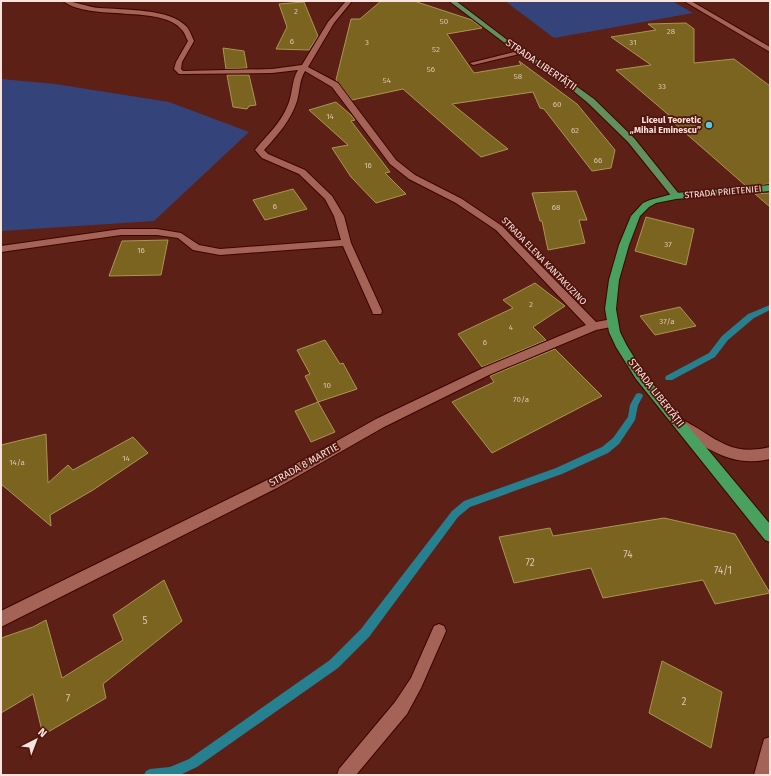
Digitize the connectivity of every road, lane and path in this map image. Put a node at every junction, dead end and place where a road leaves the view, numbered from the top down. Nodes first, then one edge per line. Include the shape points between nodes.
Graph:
1 (66, 1) edge
2 (349, 1) edge
3 (452, 1) edge
4 (687, 1) edge
5 (770, 50) edge
6 (522, 52) junction
7 (473, 63) dead end
8 (304, 67) junction
9 (770, 188) edge
10 (676, 196) junction
11 (346, 243) junction
12 (1, 249) edge
13 (378, 311) dead end
14 (612, 323) junction
15 (594, 326) junction
16 (680, 424) junction
17 (770, 452) edge
18 (770, 535) edge
19 (1, 619) edge
20 (439, 631) dead end
21 (770, 745) edge
22 (345, 775) edge
23 (762, 775) edge

1 - 8 street via 80,6 154,10 173,16 186,28 191,41 179,62 177,69 181,73 272,71
2 - 8 street via 331,22
3 - 6 main road, STRADA LIBERTĂȚII
4 - 5 street
6 - 7 lane
6 - 10 main road, STRADA LIBERTĂȚII via 561,78 612,121 631,140
8 - 11 street via 297,76 294,100 289,111 259,150 265,156 302,172 329,198 338,216
8 - 15 street, STRADA ELENA KANTAKUZINO via 335,85 393,162 412,177 459,201 499,228
9 - 10 highway, STRADA PRIETENIEI
10 - 14 highway, STRADA LIBERTĂȚII via 652,202 638,211 623,248 617,272 610,306
11 - 12 street via 220,252 196,248 181,236 157,232 120,232
11 - 13 street
14 - 15 street, STRADA 8 MARTIE
14 - 16 highway, STRADA LIBERTĂȚII via 618,340 641,377
15 - 19 street, STRADA 8 MARTIE via 487,370 380,423 272,484
16 - 17 street via 727,452 742,456 760,456
16 - 18 highway, STRADA LIBERTĂȚII
20 - 22 lane via 416,683 401,708
21 - 23 lane

